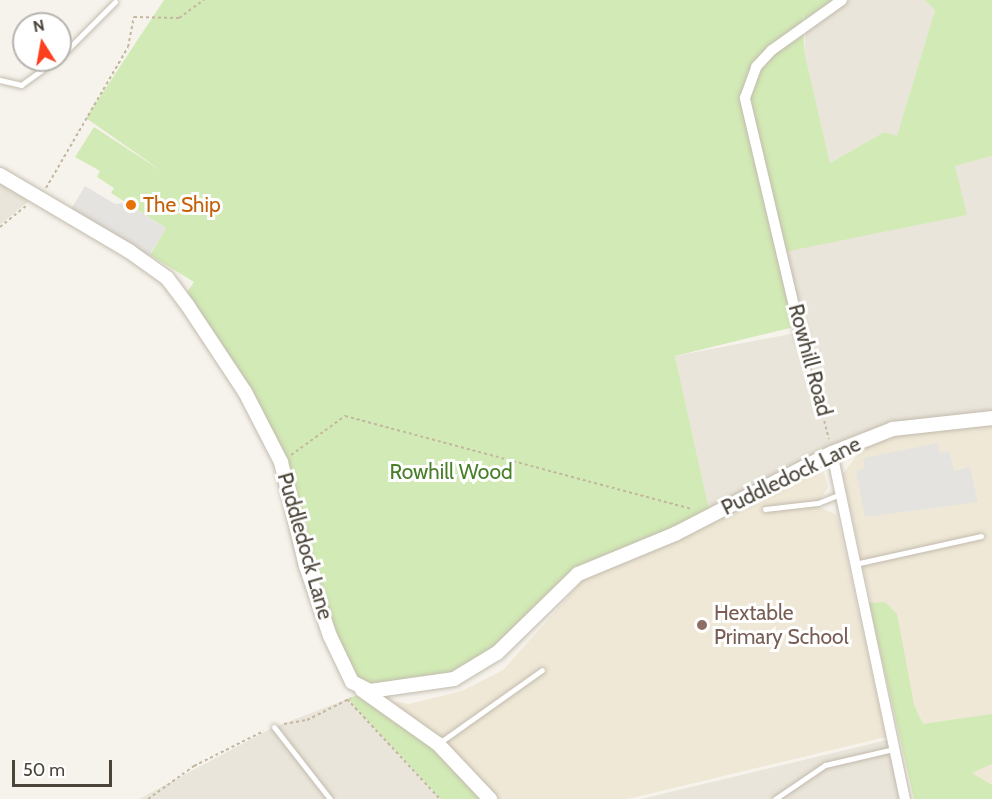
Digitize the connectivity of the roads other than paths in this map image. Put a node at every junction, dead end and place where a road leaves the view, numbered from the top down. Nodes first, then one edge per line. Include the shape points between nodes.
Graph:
1 (842, 0) edge
2 (115, 2) dead end
3 (72, 45) edge
4 (40, 72) edge
5 (0, 80) edge
6 (0, 176) edge
7 (802, 340) road end
8 (992, 418) edge
9 (832, 453) junction
10 (840, 494) junction
11 (765, 509) dead end
12 (981, 536) dead end
13 (855, 564) junction
14 (542, 670) dead end
15 (352, 682) junction
16 (274, 727) road end
17 (438, 744) junction
18 (894, 749) junction
19 (330, 799) edge
20 (490, 799) edge
21 (775, 799) edge
22 (905, 799) edge

1 - 7 street, Rowhill Road via 772,50 756,67 744,98
2 - 3 lane
4 - 5 lane via 21,86
6 - 15 street, Puddledock Lane via 129,251 167,278 245,392 281,462 306,566
8 - 9 street, Puddledock Lane via 893,429
9 - 10 street
9 - 15 street, Puddledock Lane via 675,534 578,574 497,654 454,679 370,691
10 - 11 lane via 818,503
10 - 13 street
12 - 13 lane
13 - 18 street
14 - 17 lane
15 - 17 street
16 - 19 lane
17 - 20 street
18 - 21 lane via 825,765
18 - 22 street

